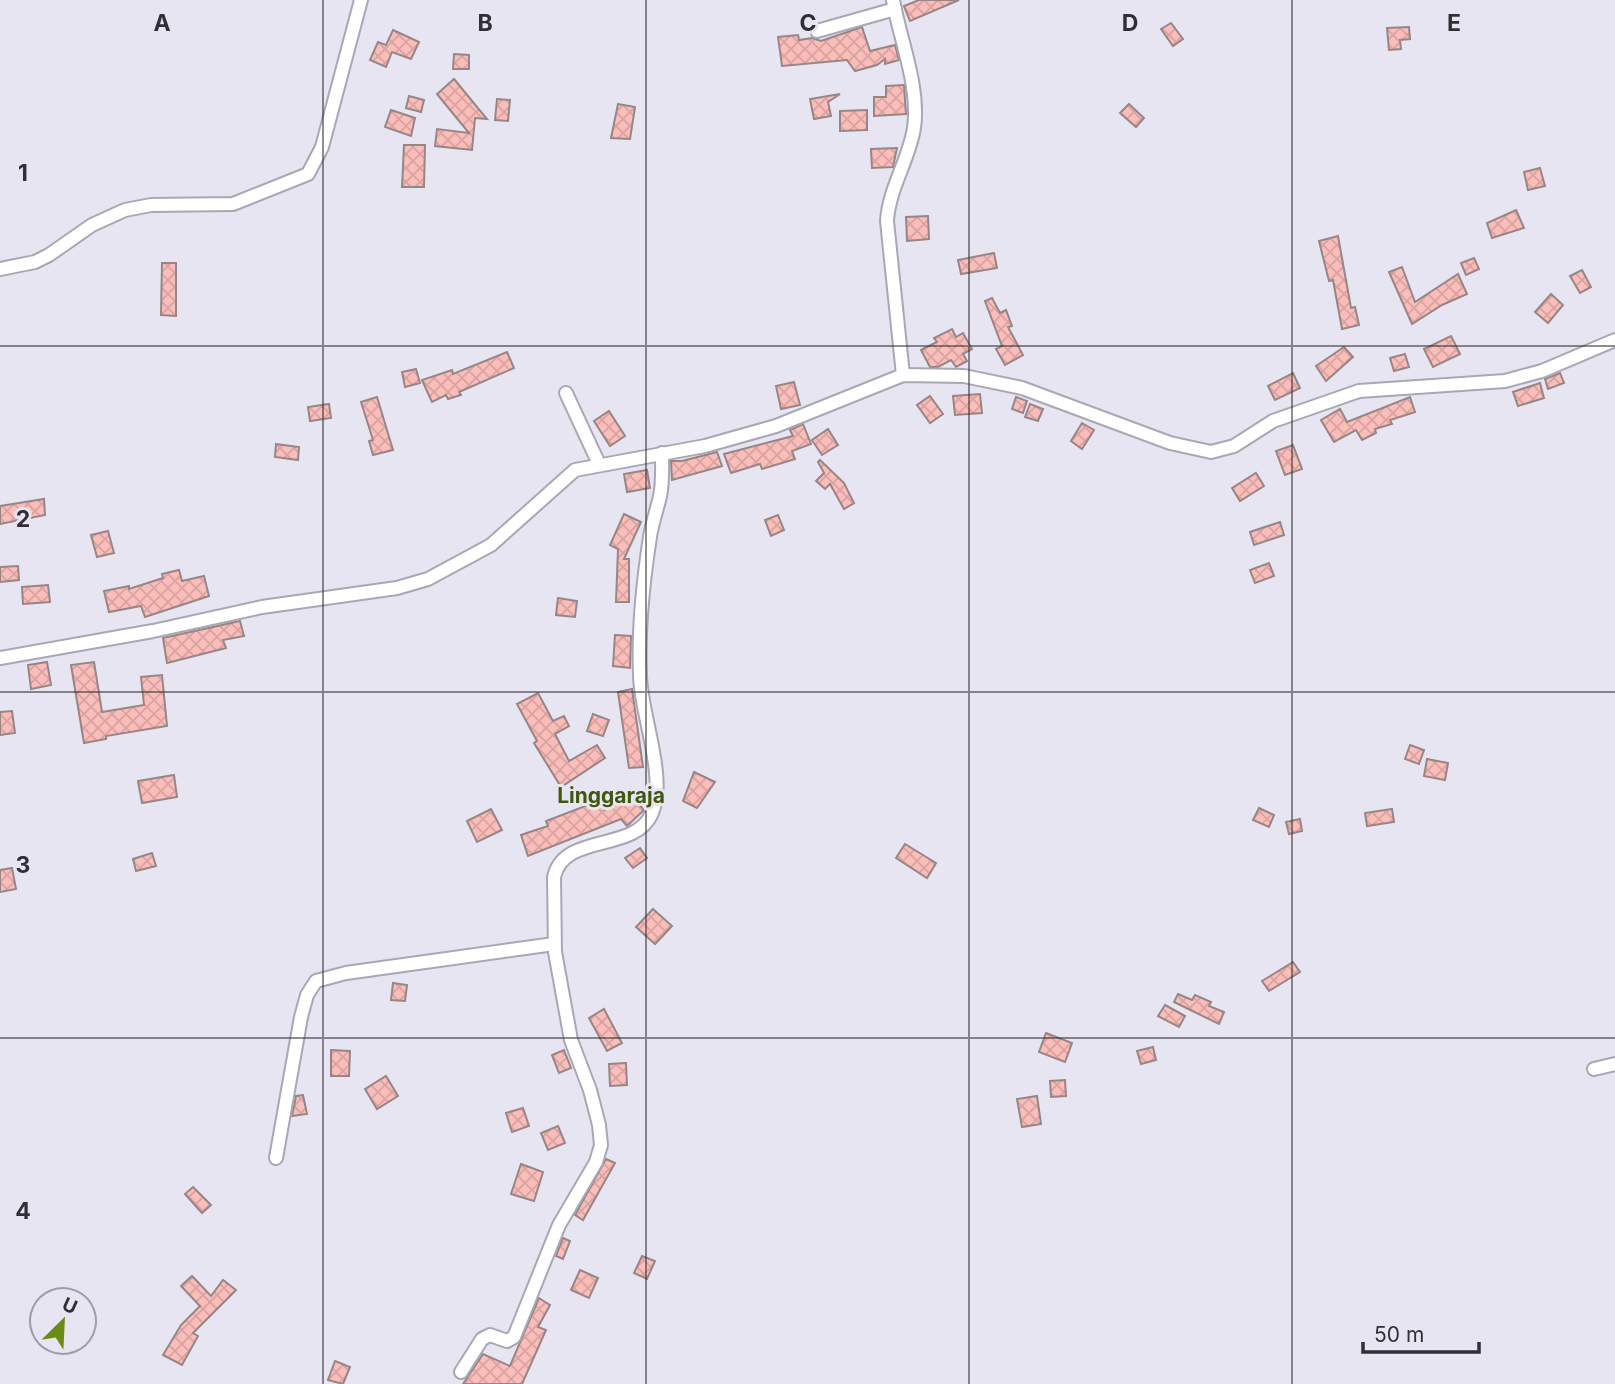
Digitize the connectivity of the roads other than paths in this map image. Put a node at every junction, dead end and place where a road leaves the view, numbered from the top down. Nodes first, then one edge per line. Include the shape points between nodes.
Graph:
1 (361, 0) edge
2 (894, 5) edge
3 (817, 31) dead end
4 (0, 269) edge
5 (1615, 340) edge
6 (904, 375) junction
7 (566, 393) dead end
8 (662, 453) junction
9 (599, 464) junction
10 (0, 658) edge
11 (554, 944) junction
12 (1615, 1064) edge
13 (1594, 1069) dead end
14 (275, 1158) dead end
15 (461, 1372) dead end

1 - 4 street via 322,148 308,174 233,204 151,205 125,210 92,225 42,259
2 - 3 street
2 - 6 street via 910,78 914,125 890,197 887,221
5 - 6 street via 1542,371 1505,381 1359,391 1273,421 1234,446 1211,452 1170,443 1023,388 964,376
6 - 8 street via 776,426
7 - 9 street
8 - 9 street
8 - 11 street via 640,629 640,678 655,803 650,817 635,831 571,853 557,867
9 - 10 street via 565,476 491,545 428,579
11 - 14 street via 346,972 316,981 301,1017
11 - 15 street via 571,1040 599,1125 599,1154 559,1225 514,1337 508,1341 490,1335 482,1339
12 - 13 street

